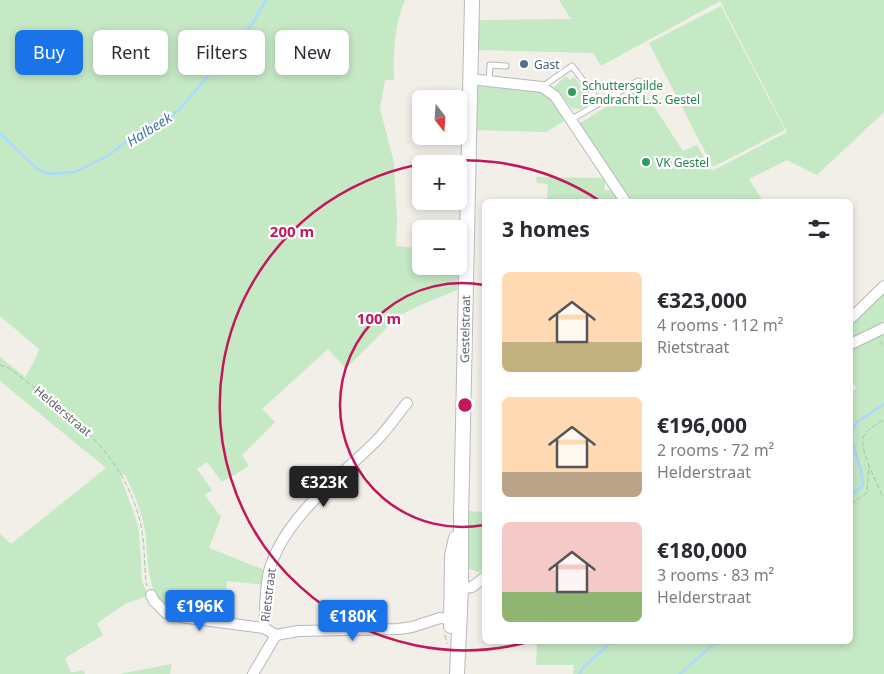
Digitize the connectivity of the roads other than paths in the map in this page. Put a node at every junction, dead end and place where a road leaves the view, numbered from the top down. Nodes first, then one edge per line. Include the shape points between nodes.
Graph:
1 (472, 0) edge
2 (506, 66) dead end
3 (470, 79) junction
4 (490, 82) junction
5 (645, 83) dead end
6 (542, 87) junction
7 (594, 95) dead end
8 (572, 120) junction
9 (624, 199) edge
10 (884, 286) edge
11 (853, 316) edge
12 (884, 328) edge
13 (853, 343) edge
14 (407, 403) dead end
15 (482, 579) edge
16 (456, 589) junction
17 (151, 595) road end
18 (455, 619) junction
19 (264, 628) junction
20 (276, 635) junction
21 (253, 674) edge
22 (456, 674) edge

1 - 3 main road, Gestelstraat
2 - 4 lane via 490,66
3 - 4 street
3 - 16 main road, Gestelstraat
4 - 6 street
5 - 8 lane via 638,80
6 - 7 lane via 572,66
6 - 8 street via 555,96
8 - 9 street
10 - 11 street
12 - 13 street
14 - 19 street, Rietstraat via 377,440 325,488 285,536 268,573
15 - 16 street via 472,587
16 - 18 main road, Gestelstraat
17 - 19 street via 166,613
18 - 20 street via 440,618 399,629 298,631
18 - 22 main road, Gestelstraat
19 - 20 street
20 - 21 street

